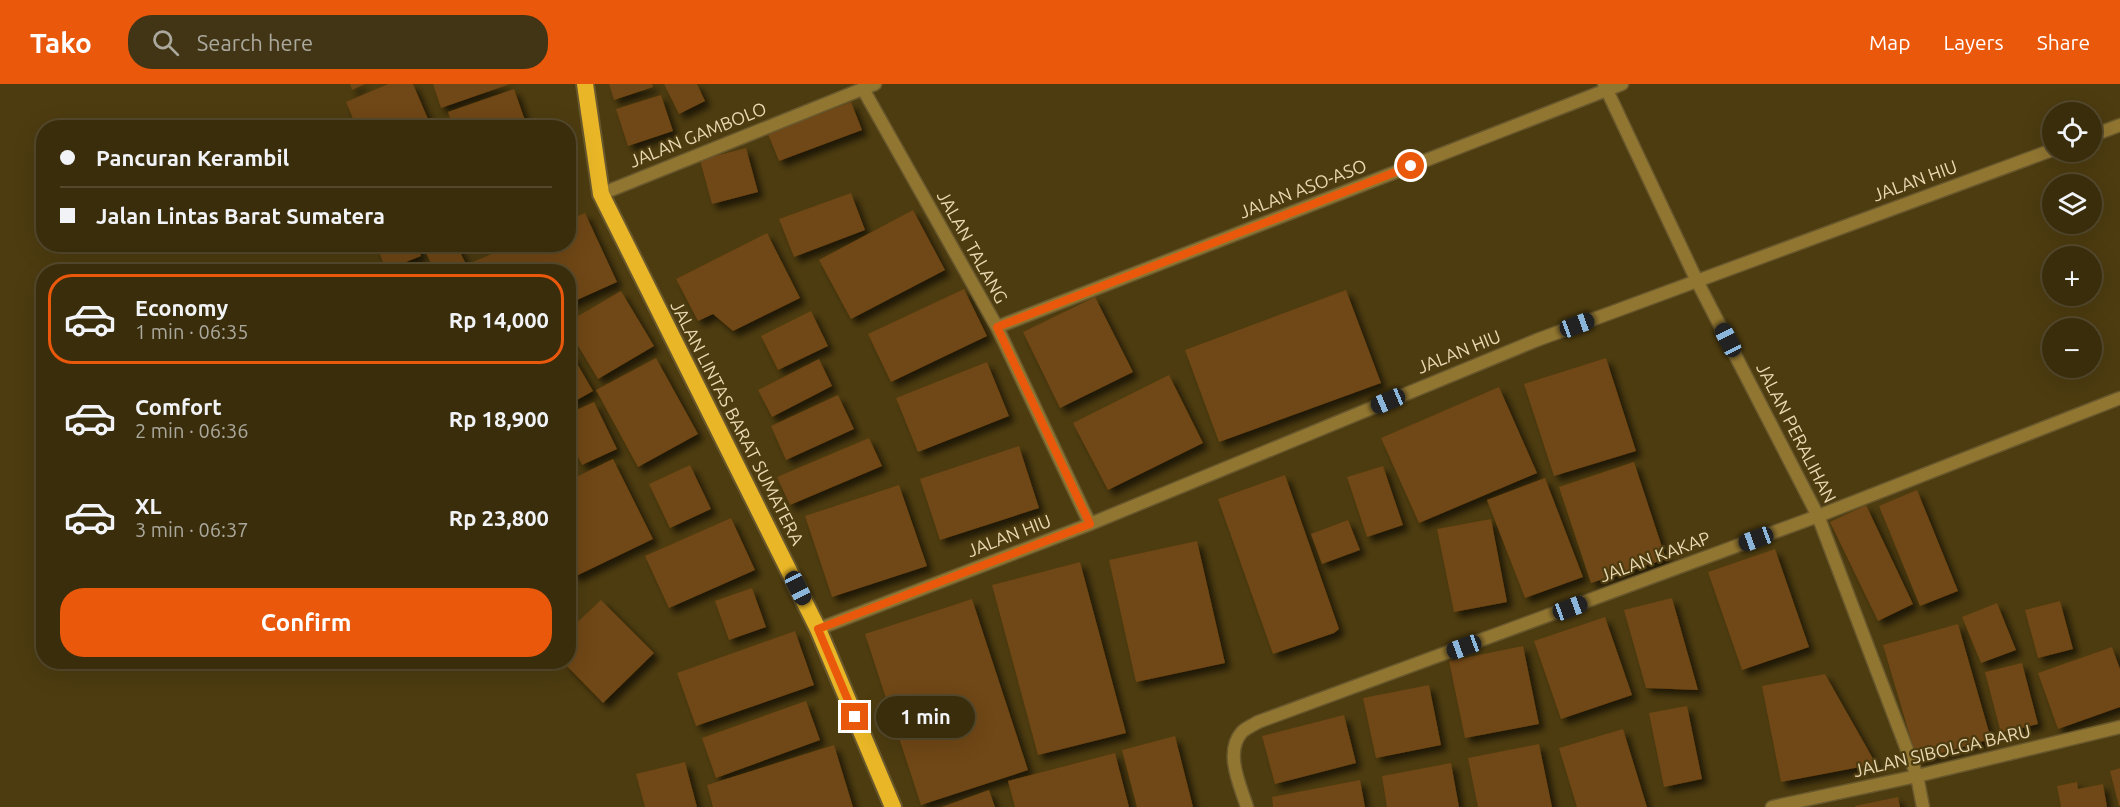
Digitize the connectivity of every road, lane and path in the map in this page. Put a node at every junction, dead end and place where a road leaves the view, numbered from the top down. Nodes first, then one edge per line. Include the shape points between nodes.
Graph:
1 (585, 84) edge
2 (875, 84) edge
3 (1622, 84) edge
4 (1606, 87) edge
5 (863, 89) junction
6 (2120, 125) edge
7 (2102, 132) edge
8 (2042, 154) edge
9 (601, 194) junction
10 (1697, 280) junction
11 (997, 327) junction
12 (2120, 398) edge
13 (1818, 516) junction
14 (1090, 524) junction
15 (818, 629) junction
16 (2120, 727) edge
17 (1917, 776) junction
18 (893, 807) edge
19 (1247, 807) edge
20 (1772, 807) edge
21 (1923, 807) edge

1 - 9 highway, JALAN LINTAS BARAT SUMATERA
2 - 5 street, JALAN GAMBOLO
3 - 4 street, JALAN ASO-ASO
4 - 10 street, JALAN PERALIHAN
4 - 11 street, JALAN ASO-ASO
5 - 9 street, JALAN GAMBOLO
5 - 11 street, JALAN TALANG
6 - 7 street
8 - 10 street, JALAN HIU
9 - 15 highway, JALAN LINTAS BARAT SUMATERA
10 - 13 street, JALAN PERALIHAN
10 - 14 street, JALAN HIU via 1537,340
11 - 14 street, JALAN TALANG
12 - 13 street, JALAN KAKAP
13 - 17 street, JALAN PERALIHAN
13 - 19 street, JALAN KAKAP via 1258,722 1243,731 1233,753
14 - 15 street, JALAN HIU
15 - 18 highway, JALAN LINTAS BARAT SUMATERA
16 - 17 street, JALAN SIBOLGA BARU
17 - 20 street, JALAN SIBOLGA BARU
17 - 21 street, JALAN PERALIHAN

